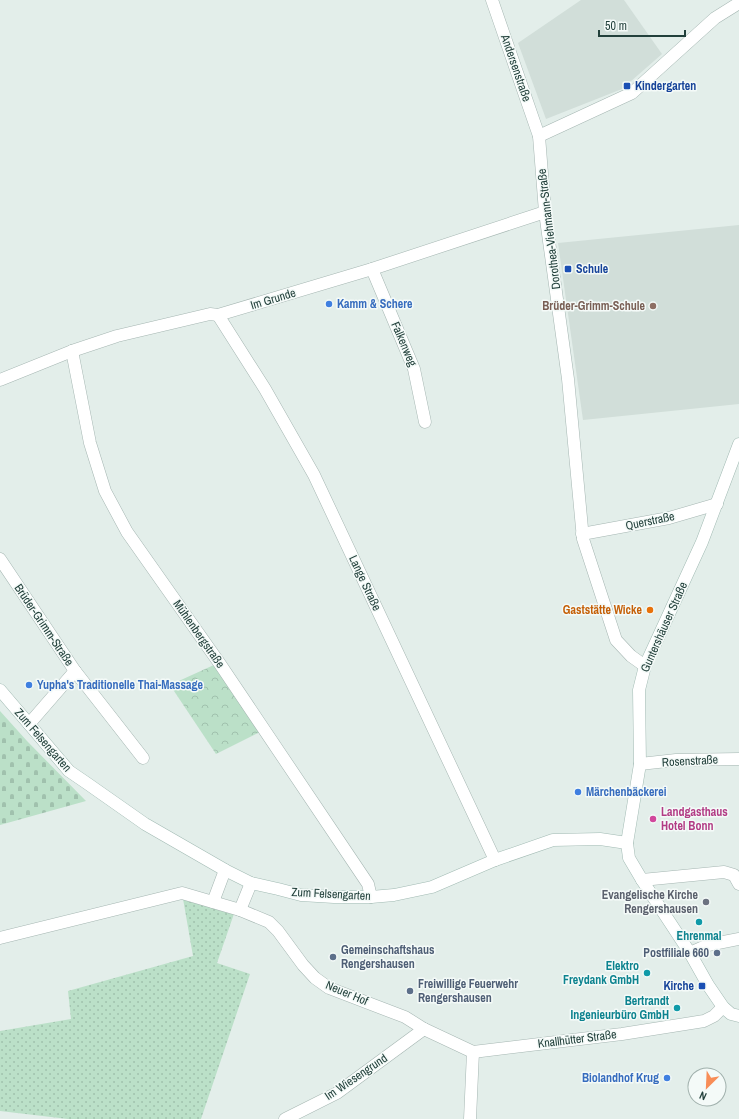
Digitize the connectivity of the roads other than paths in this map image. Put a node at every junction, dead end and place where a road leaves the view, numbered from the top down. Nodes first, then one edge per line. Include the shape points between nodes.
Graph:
1 (492, 0) edge
2 (739, 3) edge
3 (539, 136) junction
4 (545, 212) junction
5 (372, 269) junction
6 (218, 315) junction
7 (72, 351) junction
8 (0, 380) edge
9 (425, 422) dead end
10 (739, 444) edge
11 (717, 504) junction
12 (582, 534) junction
13 (0, 559) edge
14 (645, 666) junction
15 (75, 671) junction
16 (0, 690) edge
17 (29, 724) junction
18 (143, 758) dead end
19 (739, 759) edge
20 (640, 764) junction
21 (627, 843) junction
22 (495, 860) junction
23 (225, 870) junction
24 (642, 880) junction
25 (251, 883) junction
26 (739, 884) edge
27 (372, 897) junction
28 (213, 902) junction
29 (240, 910) junction
30 (0, 938) edge
31 (739, 939) edge
32 (690, 953) junction
33 (723, 1007) junction
34 (739, 1016) edge
35 (424, 1029) junction
36 (473, 1052) junction
37 (285, 1119) edge
38 (470, 1119) edge

1 - 3 street, Andersenstraße
2 - 3 street via 715,18 632,93
3 - 4 street, Dorothea-Viehmann-Straße
4 - 5 street, Im Grunde
4 - 12 street, Dorothea-Viehmann-Straße via 568,379
5 - 6 street, Im Grunde
5 - 9 street, Falkenweg via 414,368
6 - 7 street, Im Grunde via 210,314 118,336
6 - 22 street, Lange Straße via 273,402 314,475
7 - 8 street, Im Grunde
7 - 27 street, Mühlenbergstraße via 90,442 105,491 127,532 364,877 371,889
10 - 11 street, Guntershäuser Straße
11 - 12 street, Querstraße via 669,518
11 - 14 street, Guntershäuser Straße
12 - 14 street, Dorothea-Viehmann-Straße via 616,640
13 - 15 street, Brüder-Grimm-Straße
14 - 20 street, Guntershäuser Straße via 639,690
15 - 17 street, Brüder-Grimm-Straße
15 - 18 street, Brüder-Grimm-Straße
16 - 17 street, Zum Felsengarten
17 - 23 street, Zum Felsengarten via 69,771 145,824
19 - 20 street, Rosenstraße via 676,760
20 - 21 street, Guntershäuser Straße
21 - 22 street, Zum Felsengarten via 600,839 554,840
21 - 24 street, Guntershäuser Straße via 629,858
22 - 27 street, Zum Felsengarten via 432,887
23 - 25 street, Zum Felsengarten
23 - 28 street
24 - 26 street via 724,872 734,875
24 - 32 street, Guntershäuser Straße
25 - 27 street, Zum Felsengarten via 301,895
25 - 29 street
28 - 29 street, Neuer Hof
28 - 30 street, Neuer Hof via 182,893
29 - 35 street, Neuer Hof via 269,922 303,965 329,988 405,1016
31 - 32 street via 708,945
32 - 33 street, Guntershäuser Straße
33 - 34 street via 731,1014
33 - 36 street, Knallhütter Straße via 704,1021
35 - 36 street, Neuer Hof
35 - 37 street, Im Wiesengrund via 337,1092
36 - 38 street

